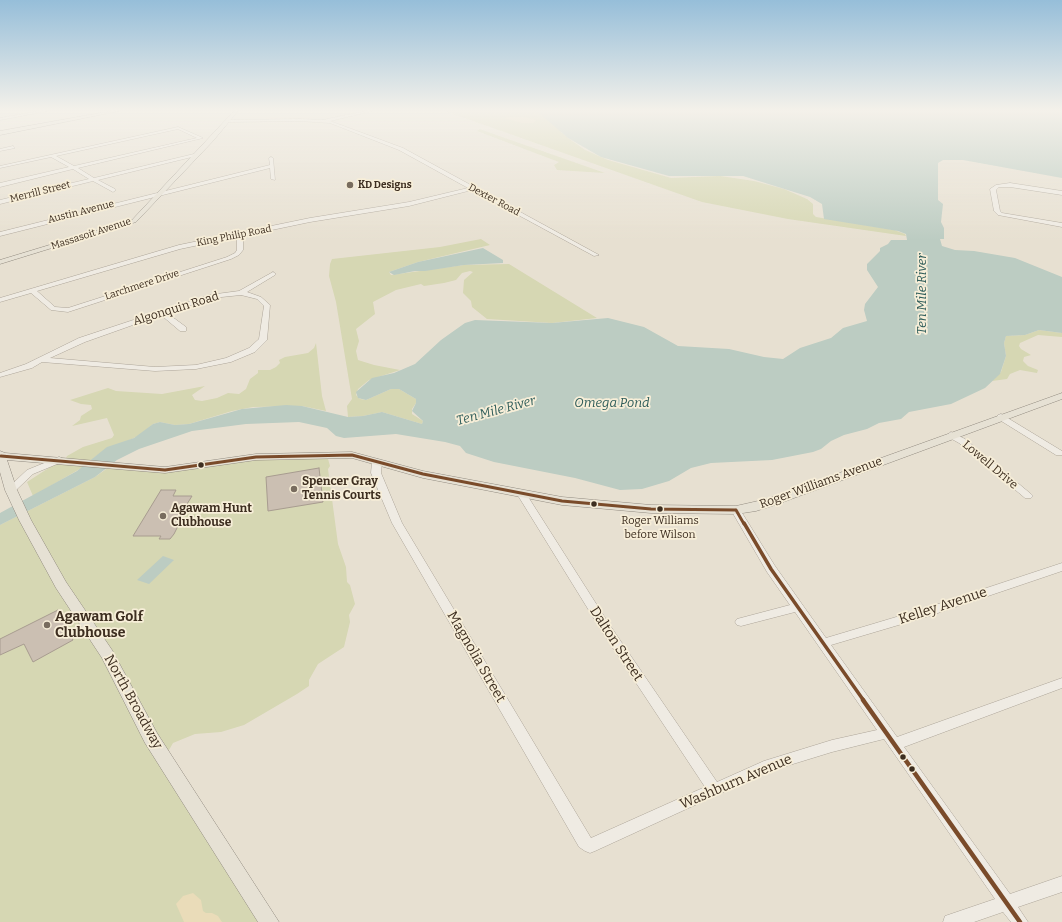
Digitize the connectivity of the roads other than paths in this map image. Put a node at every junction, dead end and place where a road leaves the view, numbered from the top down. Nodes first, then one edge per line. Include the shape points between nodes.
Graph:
1 (61, 154) edge
2 (134, 154) edge
3 (198, 154) joint
4 (411, 154) edge
5 (52, 156) junction
6 (271, 158) dead end
7 (272, 166) junction
8 (0, 167) edge
9 (75, 168) junction
10 (94, 179) junction
11 (273, 179) dead end
12 (0, 185) edge
13 (473, 188) junction
14 (113, 190) dead end
15 (163, 192) junction
16 (1062, 193) edge
17 (0, 202) edge
18 (1062, 225) edge
19 (0, 234) edge
20 (240, 234) junction
21 (596, 255) dead end
22 (0, 262) edge
23 (273, 274) dead end
24 (33, 291) junction
25 (241, 293) junction
26 (0, 300) edge
27 (162, 313) junction
28 (183, 329) dead end
29 (41, 360) junction
30 (0, 374) edge
31 (1062, 396) edge
32 (1001, 417) junction
33 (951, 435) junction
34 (1059, 453) dead end
35 (0, 455) edge
36 (59, 460) junction
37 (377, 462) junction
38 (11, 490) junction
39 (522, 494) junction
40 (1028, 496) dead end
41 (736, 510) junction
42 (1062, 567) edge
43 (798, 607) junction
44 (741, 622) dead end
45 (823, 643) junction
46 (1062, 683) edge
47 (887, 733) junction
48 (895, 744) junction
49 (715, 790) junction
50 (590, 846) joint
51 (1062, 884) edge
52 (1006, 904) junction
53 (269, 922) edge
54 (951, 922) edge
55 (1020, 922) edge

1 - 5 street
2 - 9 street
3 - 10 street, Merrill Street
3 - 15 main road, Massasoit Avenue
4 - 13 street, Dexter Road
5 - 8 street
5 - 9 street
6 - 7 street
7 - 11 street
7 - 15 street, Austin Avenue
9 - 10 street
9 - 12 street
10 - 14 street
10 - 17 street, Merrill Street
13 - 20 street, King Philip Road via 409,204
13 - 21 street, Dexter Road
15 - 19 street, Austin Avenue
15 - 22 main road, Massasoit Avenue via 130,223
16 - 18 street via 1010,185 998,186 993,190 997,211 1000,214
20 - 24 street, King Philip Road via 175,248
20 - 24 street, Larchmere Drive via 240,250 238,254 229,258 68,310 53,309
23 - 25 street
24 - 26 street, King Philip Road
25 - 27 street, Algonquin Road via 211,296
25 - 29 street, Algonquin Road via 259,298 267,305 262,340 252,350 234,358 196,367 155,369
27 - 28 street
27 - 29 street, Algonquin Road via 73,344
29 - 30 street, Algonquin Road
31 - 32 main road, Roger Williams Avenue
32 - 33 main road, Roger Williams Avenue
32 - 34 street
33 - 40 street, Lowell Drive via 962,441
33 - 41 main road, Roger Williams Avenue via 771,502
35 - 36 main road, Roger Williams Avenue
35 - 38 main road, North Broadway
36 - 37 main road, Roger Williams Avenue via 164,470 256,457 352,455
36 - 38 street via 30,472
37 - 39 main road, Roger Williams Avenue
37 - 50 street, Magnolia Street via 376,473 397,523 584,842
38 - 53 main road, North Broadway via 61,585 107,654 151,738
39 - 41 main road, Roger Williams Avenue via 562,501 651,510
39 - 49 street, Dalton Street via 605,627
41 - 43 street via 771,569
42 - 45 street, Kelley Avenue via 925,613
43 - 44 street
43 - 45 street
45 - 47 street
46 - 48 street
47 - 48 street
47 - 49 street, Washburn Avenue via 795,757
48 - 52 street
49 - 50 street, Washburn Avenue
51 - 52 street
52 - 54 street
52 - 55 street

